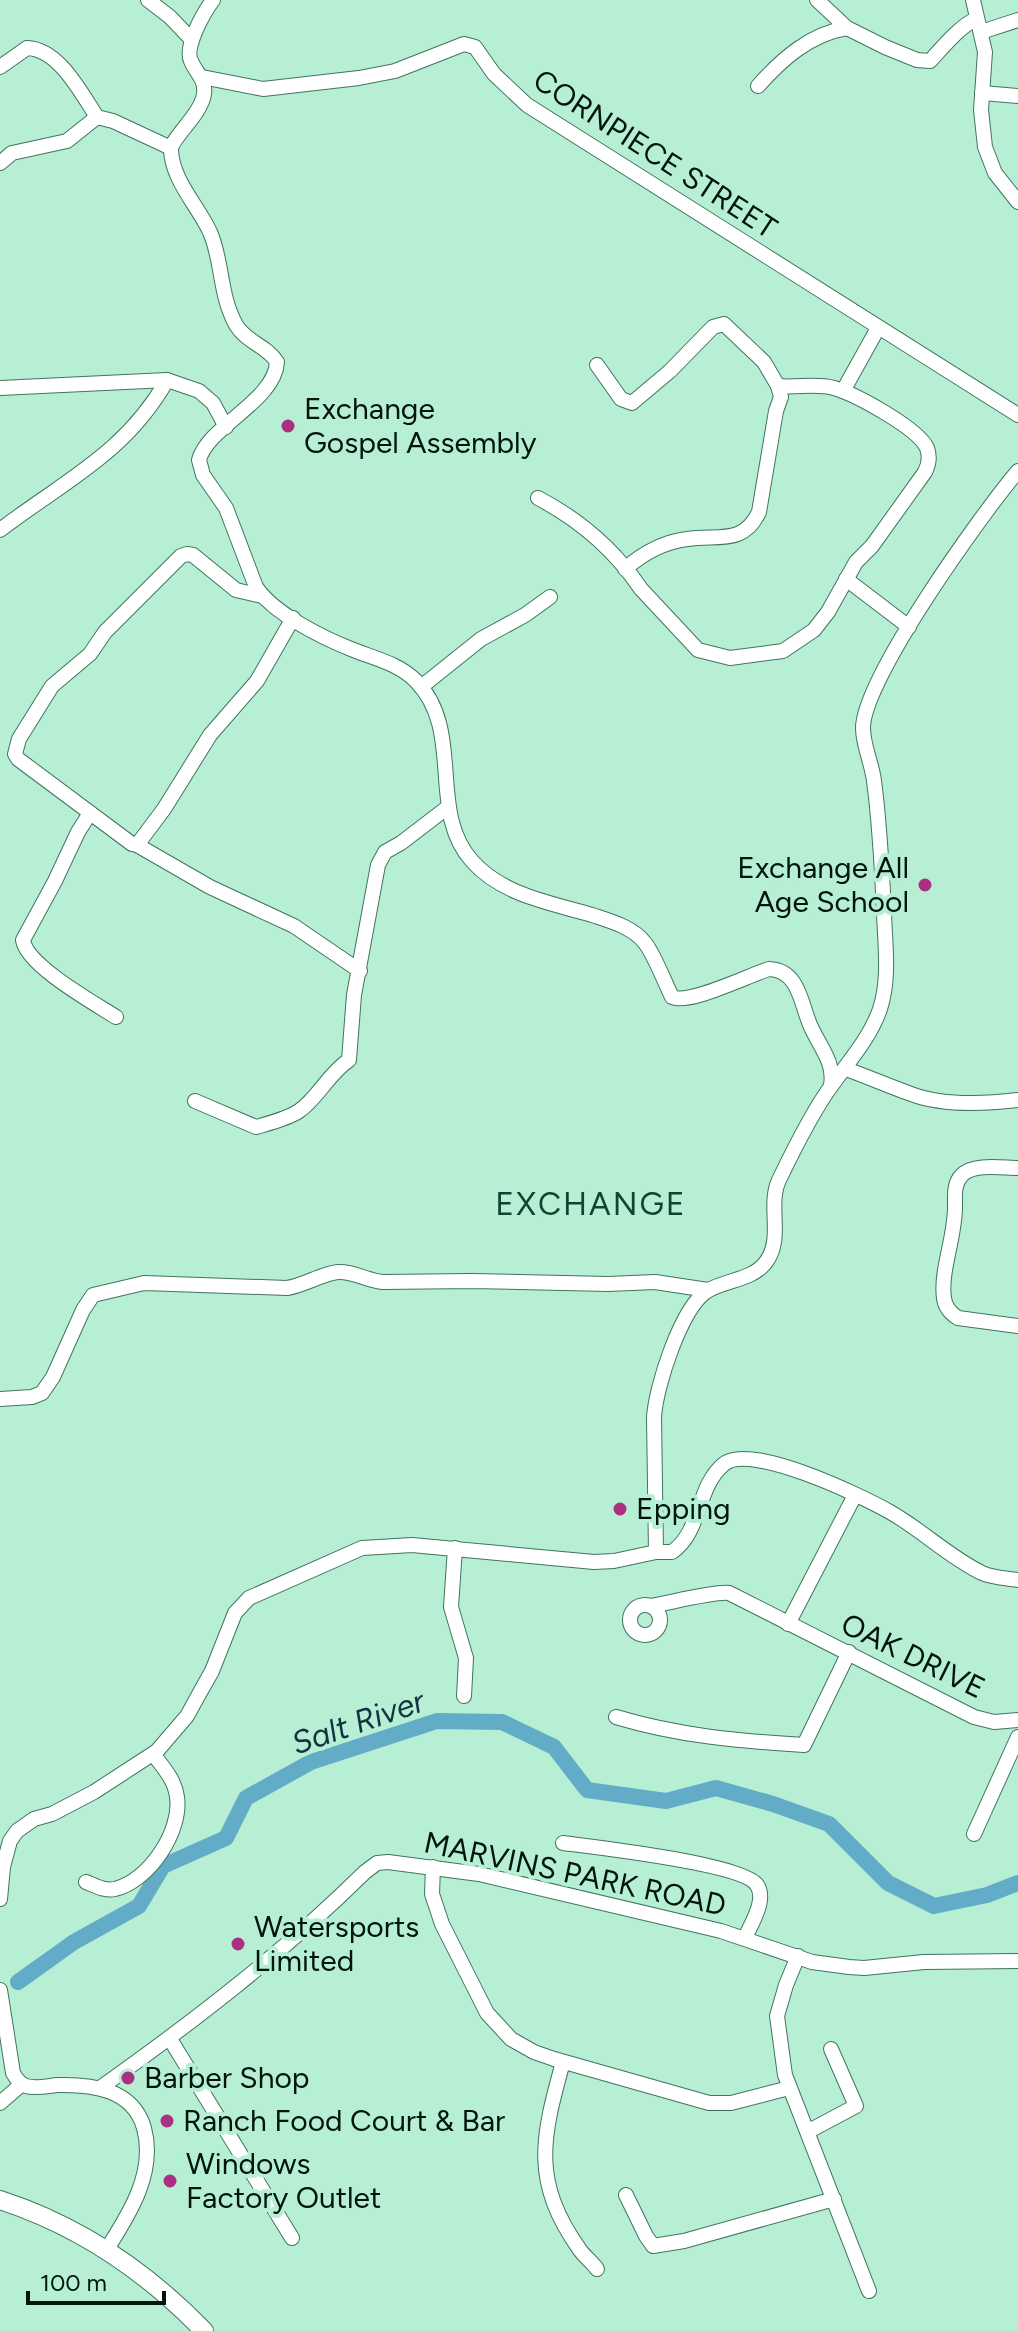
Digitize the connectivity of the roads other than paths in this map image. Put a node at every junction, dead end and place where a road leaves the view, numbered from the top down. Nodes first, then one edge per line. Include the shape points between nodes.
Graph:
1 (148, 0) edge
2 (213, 0) edge
3 (817, 0) edge
4 (973, 0) edge
5 (1018, 20) edge
6 (978, 25) junction
7 (847, 28) junction
8 (192, 40) junction
9 (0, 67) edge
10 (202, 77) junction
11 (758, 86) dead end
12 (982, 93) junction
13 (1018, 96) edge
14 (97, 117) junction
15 (171, 148) junction
16 (0, 163) edge
17 (1018, 202) edge
18 (878, 328) junction
19 (597, 365) dead end
20 (167, 380) junction
21 (778, 386) junction
22 (0, 388) edge
23 (843, 391) junction
24 (1018, 415) edge
25 (226, 427) junction
26 (1018, 471) edge
27 (1018, 490) edge
28 (538, 498) dead end
29 (993, 501) junction
30 (0, 530) edge
31 (625, 569) junction
32 (846, 579) junction
33 (262, 596) junction
34 (550, 597) dead end
35 (293, 618) junction
36 (909, 627) junction
37 (421, 687) junction
38 (448, 807) junction
39 (90, 813) junction
40 (137, 845) junction
41 (360, 971) junction
42 (116, 1017) dead end
43 (846, 1069) junction
44 (831, 1086) junction
45 (1018, 1100) edge
46 (195, 1101) dead end
47 (1018, 1168) edge
48 (708, 1290) junction
49 (1018, 1326) edge
50 (0, 1399) edge
51 (855, 1495) junction
52 (455, 1548) junction
53 (656, 1552) junction
54 (1018, 1580) edge
55 (659, 1608) dead end
56 (788, 1624) junction
57 (849, 1652) junction
58 (464, 1696) dead end
59 (616, 1717) dead end
60 (1018, 1720) edge
61 (1018, 1737) edge
62 (153, 1754) junction
63 (974, 1834) dead end
64 (563, 1843) dead end
65 (433, 1867) junction
66 (86, 1882) dead end
67 (0, 1891) edge
68 (745, 1938) junction
69 (798, 1956) junction
70 (1018, 1961) edge
71 (0, 1990) edge
72 (170, 2039) junction
73 (831, 2049) dead end
74 (563, 2062) junction
75 (22, 2084) junction
76 (100, 2088) junction
77 (789, 2088) junction
78 (0, 2103) edge
79 (809, 2131) junction
80 (626, 2195) dead end
81 (834, 2199) junction
82 (0, 2200) edge
83 (292, 2238) dead end
84 (107, 2249) junction
85 (597, 2269) dead end
86 (869, 2291) dead end
87 (204, 2331) edge

1 - 8 street
2 - 8 street
3 - 7 street
4 - 6 street
5 - 6 street
6 - 7 street via 963,25 930,61
6 - 12 street via 986,64
7 - 11 street via 812,38
8 - 10 street via 189,57
9 - 14 street via 27,48 43,51
10 - 15 street via 203,102
10 - 18 street, CORNPIECE STREET via 263,89 395,71 464,44 475,47 527,105
12 - 13 street
12 - 17 street via 985,147 995,173
14 - 15 street
14 - 16 street via 67,141 12,153
15 - 25 street via 178,176 216,249 222,290 237,326 277,363 262,392
18 - 23 street
18 - 24 street, CORNPIECE STREET
19 - 21 street via 621,399 632,403 724,324 764,362
20 - 22 street
20 - 25 street via 199,391
20 - 30 street via 128,434
21 - 23 street
21 - 31 street via 781,397 754,523 731,537 687,539 660,547
23 - 32 street via 913,431 926,447 929,463
25 - 33 street via 201,453 199,466 226,508
26 - 29 street
27 - 29 street
28 - 31 street via 591,532
29 - 36 street
31 - 32 street via 698,650 730,658 783,651 800,641 828,612
32 - 36 street
33 - 35 street
33 - 39 street via 236,590 199,558 181,556 90,654 52,686 15,754
34 - 37 street via 481,639
35 - 37 street via 387,662
35 - 40 street via 257,681 210,735
36 - 43 street via 872,692 863,726 874,777 887,961 881,1007
37 - 38 street via 444,743
38 - 41 street via 385,852 378,865
38 - 44 street via 459,843 484,873 529,898 606,919 632,933 644,942 676,999 696,997 769,969 787,975 834,1070
39 - 40 street
39 - 42 street via 23,946
40 - 41 street via 294,926
41 - 46 street via 349,1060 296,1114 256,1127
43 - 44 street
43 - 45 street via 936,1100
44 - 48 street via 778,1183 775,1231 766,1263
47 - 49 street via 968,1171 956,1185 944,1300 958,1318
48 - 50 street via 629,1281 370,1282 339,1272 287,1288 144,1283 93,1295 42,1393
48 - 53 street via 671,1351 655,1399
51 - 53 street via 762,1459 738,1457 714,1476 689,1536 672,1552
51 - 54 street via 982,1573
51 - 56 street
52 - 53 street via 594,1562
52 - 58 street via 451,1607 466,1658
52 - 62 street via 362,1548 249,1598 235,1613 187,1716
55 - 56 street, OAK DRIVE via 729,1593
56 - 57 street, OAK DRIVE
57 - 59 street via 804,1745 662,1731
57 - 60 street, OAK DRIVE via 974,1717
61 - 63 street
62 - 66 street via 178,1798 166,1845 130,1883 102,1889
62 - 67 street via 94,1792 24,1824 10,1841
64 - 68 street via 751,1879 760,1902
65 - 68 street, MARVINS PARK ROAD
65 - 72 street, MARVINS PARK ROAD via 383,1862 368,1869
65 - 74 street via 432,1894 442,1924 487,2013 511,2039
68 - 69 street, MARVINS PARK ROAD
69 - 70 street, MARVINS PARK ROAD via 864,1968
69 - 77 street via 777,2016
71 - 75 street via 13,2073
72 - 76 street, MARVINS PARK ROAD
72 - 83 street
73 - 79 street via 856,2106
74 - 77 street via 709,2103 731,2103
74 - 85 street via 548,2115 544,2162 569,2232
75 - 76 street
75 - 78 street
76 - 84 street via 136,2110 149,2151 140,2189
77 - 79 street
79 - 81 street
80 - 81 street via 653,2246
81 - 86 street
82 - 84 main road
84 - 87 main road via 149,2279

